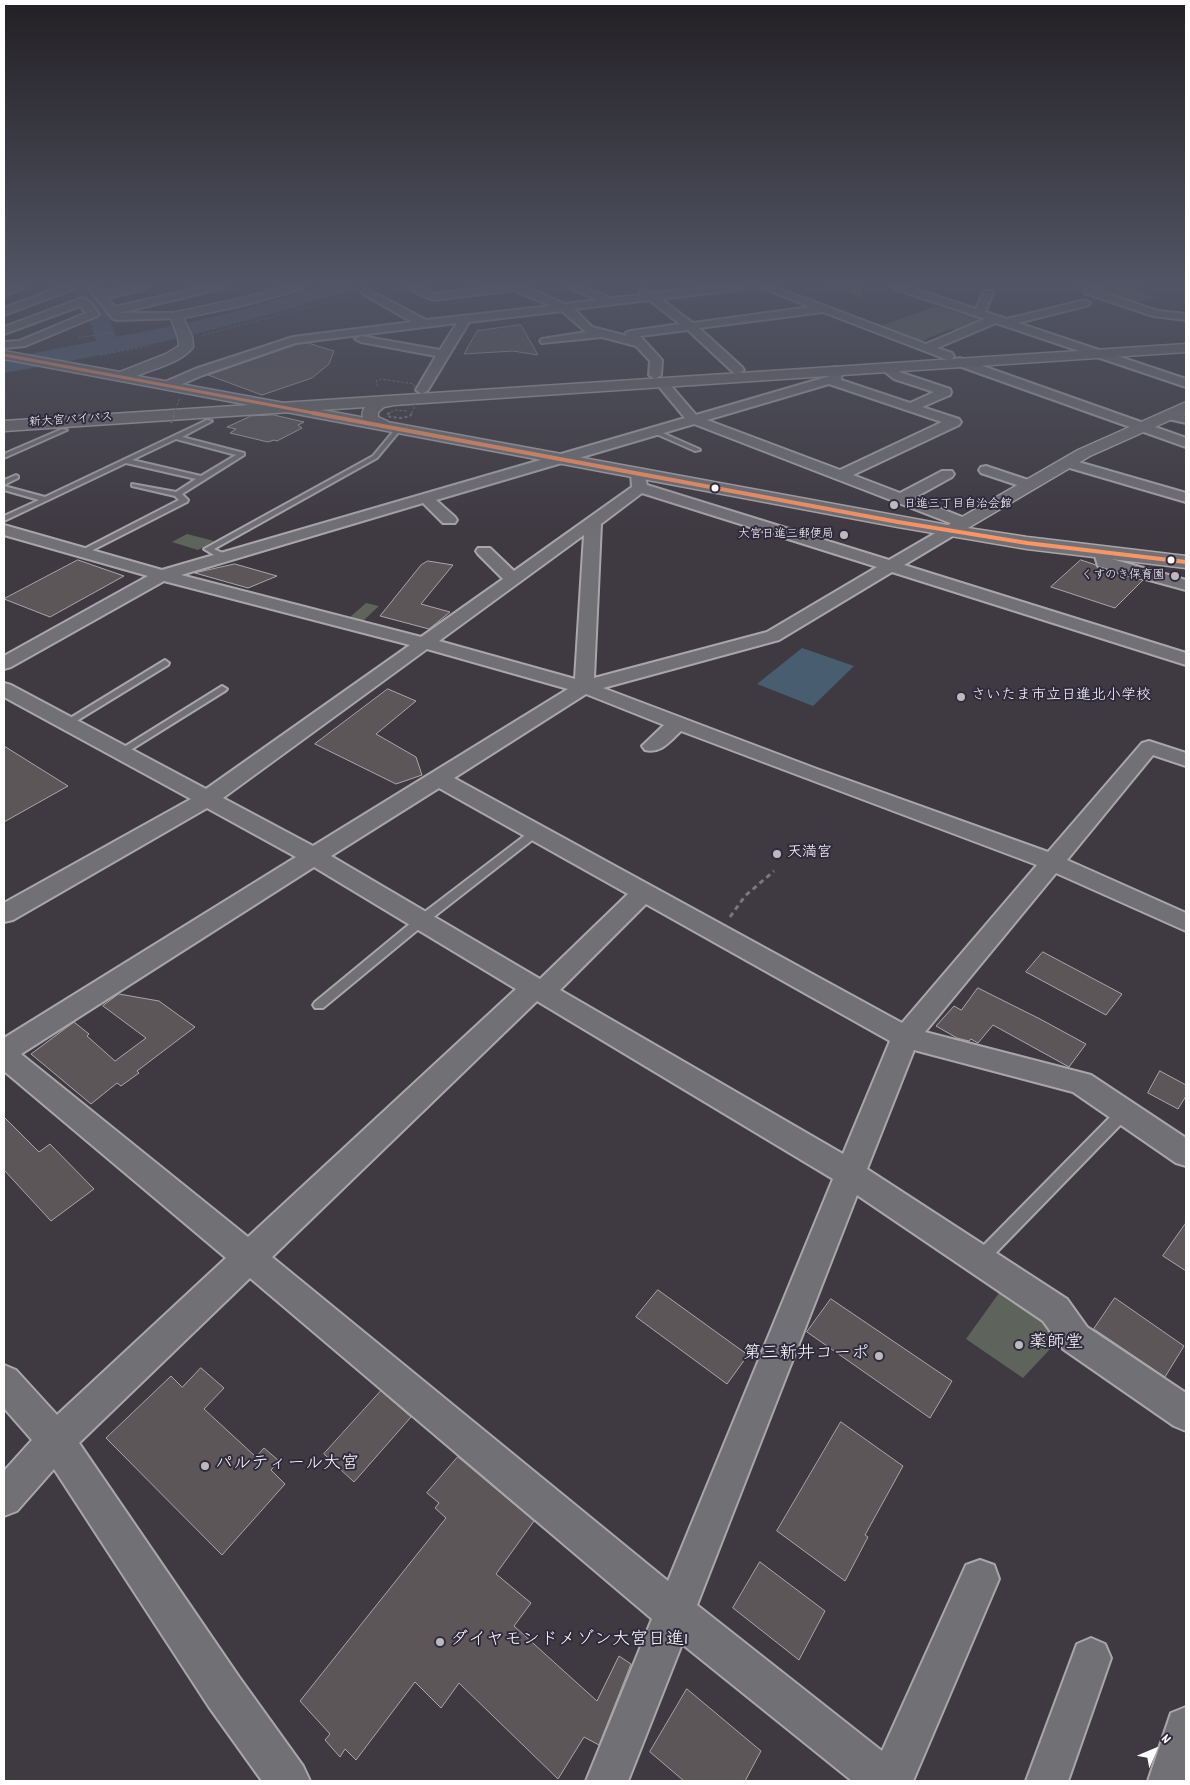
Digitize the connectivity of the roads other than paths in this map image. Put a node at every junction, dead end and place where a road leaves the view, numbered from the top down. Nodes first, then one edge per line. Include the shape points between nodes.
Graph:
1 (80, 369) edge
2 (139, 369) edge
3 (207, 369) edge
4 (435, 369) edge
5 (657, 369) edge
6 (752, 369) edge
7 (877, 369) edge
8 (888, 369) edge
9 (983, 369) edge
10 (1142, 369) edge
11 (738, 370) joint
12 (833, 376) junction
13 (121, 377) junction
14 (659, 379) junction
15 (1186, 384) edge
16 (169, 385) junction
17 (422, 390) junction
18 (395, 400) junction
19 (252, 401) junction
20 (285, 407) junction
21 (911, 407) junction
22 (1186, 407) edge
23 (1169, 415) junction
24 (4, 417) edge
25 (693, 419) junction
26 (1186, 419) edge
27 (209, 420) dead end
28 (381, 424) junction
29 (4, 426) edge
30 (1141, 426) junction
31 (399, 428) junction
32 (64, 430) dead end
33 (656, 432) junction
34 (176, 437) junction
35 (1186, 443) edge
36 (697, 450) dead end
37 (1084, 453) junction
38 (4, 456) edge
39 (564, 459) junction
40 (125, 461) junction
41 (1068, 463) junction
42 (986, 470) dead end
43 (1144, 471) dead end
44 (947, 474) dead end
45 (842, 475) junction
46 (16, 477) dead end
47 (201, 478) junction
48 (639, 480) junction
49 (4, 483) edge
50 (134, 485) dead end
51 (1029, 485) junction
52 (4, 488) edge
53 (177, 494) junction
54 (426, 498) junction
55 (903, 498) junction
56 (1186, 498) edge
57 (45, 499) junction
58 (4, 519) edge
59 (449, 520) dead end
60 (593, 521) junction
61 (957, 527) junction
62 (4, 530) edge
63 (484, 551) dead end
64 (82, 552) junction
65 (1102, 552) junction
66 (224, 557) junction
67 (1186, 562) edge
68 (891, 566) junction
69 (162, 575) junction
70 (513, 579) junction
71 (1186, 586) edge
72 (425, 643) junction
73 (1186, 659) edge
74 (4, 663) edge
75 (165, 663) dead end
76 (584, 687) junction
77 (4, 689) edge
78 (222, 689) dead end
79 (67, 723) junction
80 (678, 723) junction
81 (652, 746) dead end
82 (121, 752) junction
83 (1186, 760) edge
84 (438, 778) junction
85 (207, 799) junction
86 (536, 832) junction
87 (313, 856) junction
88 (1051, 862) junction
89 (644, 892) junction
90 (4, 914) edge
91 (422, 920) junction
92 (1186, 923) edge
93 (539, 990) junction
94 (319, 1005) dead end
95 (905, 1037) junction
96 (4, 1051) edge
97 (4, 1056) edge
98 (1124, 1112) junction
99 (1186, 1154) edge
100 (849, 1173) junction
101 (250, 1258) junction
102 (979, 1259) junction
103 (4, 1382) edge
104 (1186, 1414) edge
105 (56, 1440) junction
106 (4, 1498) edge
107 (980, 1580) dead end
108 (674, 1612) junction
109 (1091, 1658) dead end
110 (1186, 1728) edge
111 (288, 1781) edge
112 (606, 1781) edge
113 (886, 1781) edge
114 (891, 1781) edge
115 (1047, 1781) edge
116 (1170, 1781) edge

1 - 13 street
2 - 13 street
3 - 16 street
4 - 17 street
5 - 14 street
6 - 11 highway, 新大宮バイパス
7 - 12 highway, 新大宮バイパス
8 - 21 street via 898,376 945,392
9 - 30 street
10 - 15 street
11 - 14 highway, 新大宮バイパス
12 - 14 highway, 新大宮バイパス
12 - 21 street
12 - 25 street
13 - 16 street
14 - 17 highway, 新大宮バイパス
14 - 18 highway, 新大宮バイパス
14 - 25 street
16 - 19 street
17 - 19 highway, 新大宮バイパス
18 - 20 highway, 新大宮バイパス
18 - 28 highway via 370,410 370,418
19 - 20 street
19 - 24 highway, 新大宮バイパス
20 - 28 street
20 - 29 highway, 新大宮バイパス
21 - 45 street via 954,422
22 - 23 street
23 - 26 street
23 - 30 street
25 - 33 street
25 - 45 street
27 - 34 lane
28 - 31 street
30 - 35 street
30 - 37 street
31 - 39 street
31 - 66 lane via 375,457 208,549
32 - 38 lane
33 - 36 lane
33 - 39 street
34 - 40 lane
34 - 47 lane via 242,454
37 - 41 street
37 - 43 street
39 - 48 street
39 - 54 street
40 - 47 lane
40 - 57 lane
41 - 51 street
41 - 56 street
42 - 51 street
44 - 55 street
45 - 55 street
46 - 49 lane
47 - 53 lane
48 - 60 street
48 - 61 street
48 - 68 street
50 - 53 lane
51 - 61 street
52 - 57 lane
53 - 64 lane via 184,500
54 - 59 street
54 - 66 street
55 - 61 street
57 - 58 lane
60 - 70 street
60 - 76 street
61 - 65 street
61 - 68 street
62 - 64 street
63 - 70 street
64 - 69 street
65 - 67 street
65 - 71 street via 1104,562
66 - 69 street
68 - 73 street
68 - 76 street via 773,636
69 - 72 street
69 - 74 street
70 - 72 street
72 - 76 street
72 - 85 street
75 - 79 lane
76 - 80 street
76 - 84 street
77 - 79 street
78 - 82 lane
79 - 82 street
80 - 81 street
80 - 88 street
82 - 85 street
83 - 88 street via 1149,748
84 - 86 street
84 - 87 street
85 - 87 street
85 - 90 street
86 - 89 street
86 - 91 lane
87 - 91 street
87 - 96 street
88 - 92 street
88 - 95 street
89 - 93 street
89 - 95 street
91 - 93 street
91 - 94 lane
93 - 100 street
93 - 101 street
95 - 98 street via 1081,1083
95 - 100 street
97 - 101 street
98 - 99 street
98 - 102 lane
100 - 102 street
100 - 108 street
101 - 105 street
101 - 108 street
102 - 104 street via 1055,1310 1075,1338
103 - 105 street
105 - 106 street
105 - 111 street via 224,1692
107 - 114 street
108 - 112 street
108 - 113 street
109 - 115 street
110 - 116 street

